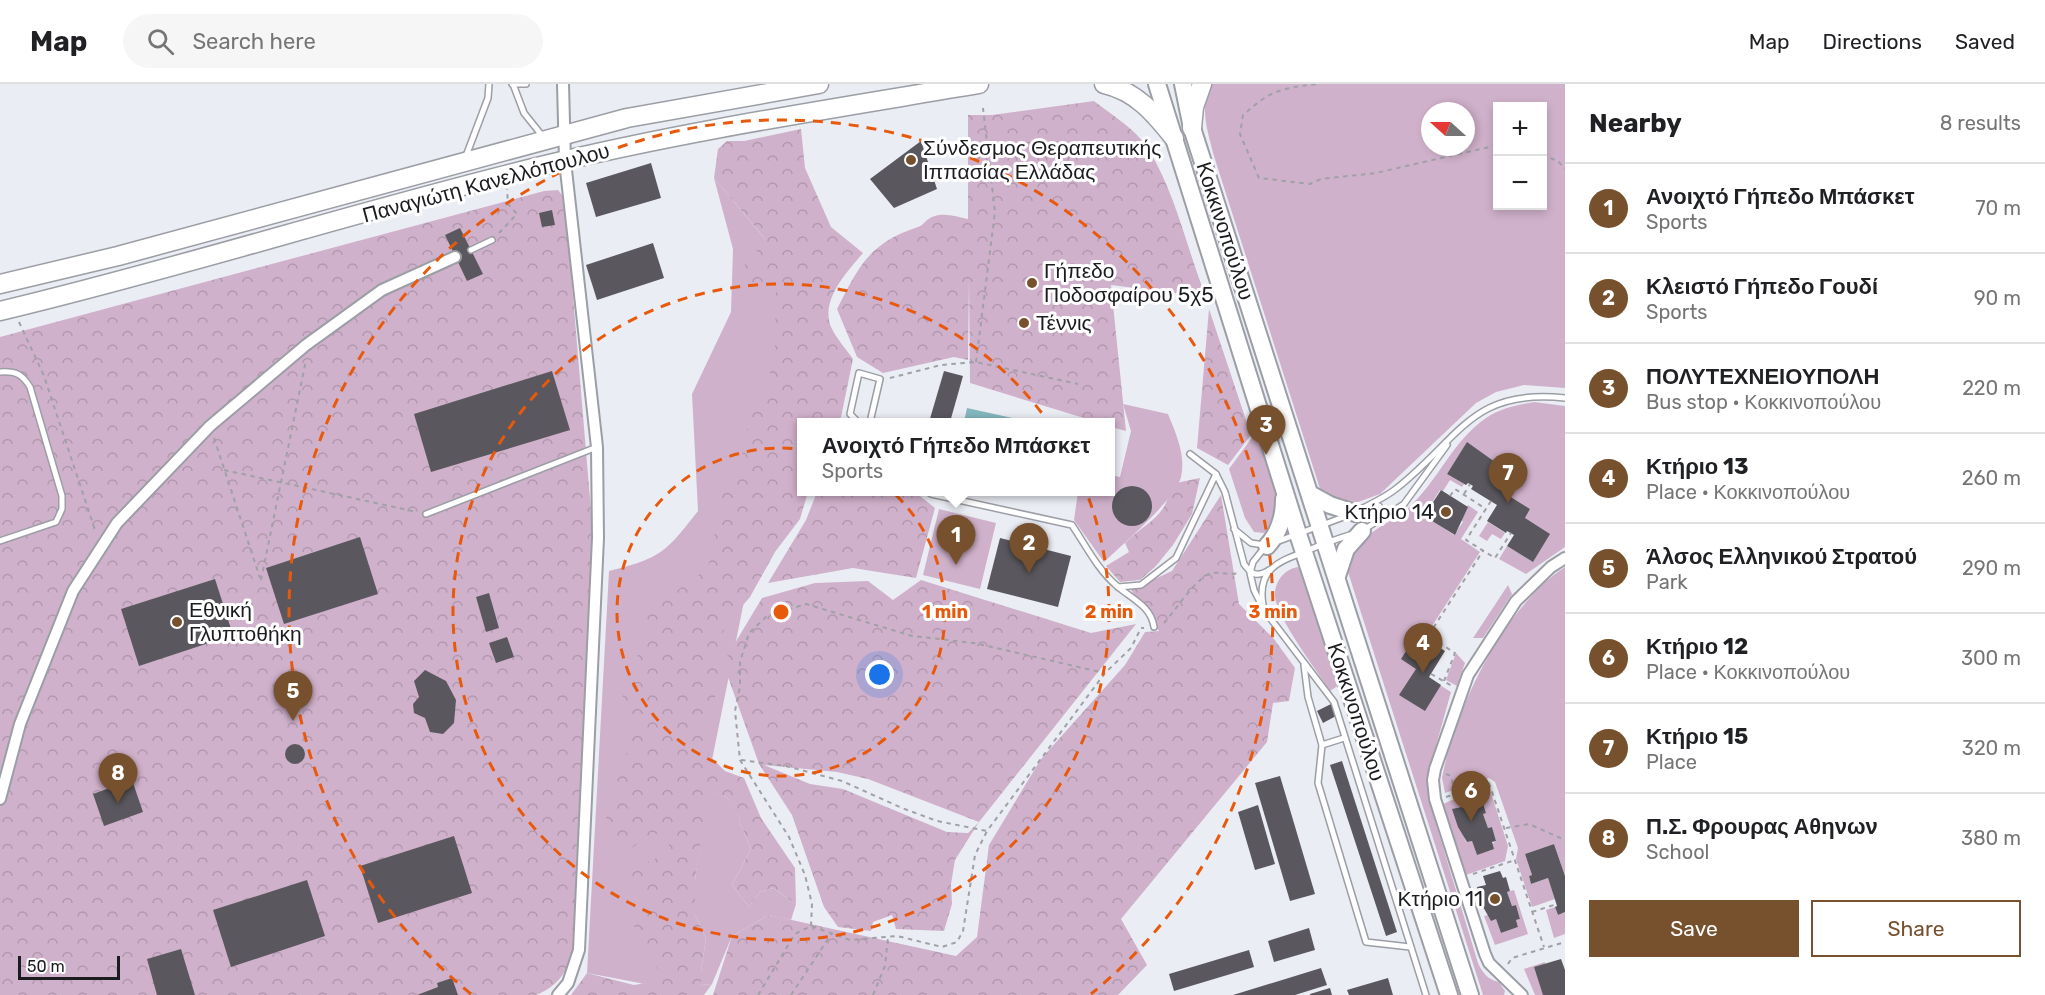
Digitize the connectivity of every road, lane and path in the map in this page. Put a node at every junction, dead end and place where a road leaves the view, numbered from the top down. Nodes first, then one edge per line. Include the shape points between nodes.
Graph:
1 (489, 84) edge
2 (512, 84) edge
3 (526, 84) edge
4 (562, 84) edge
5 (819, 84) edge
6 (979, 84) edge
7 (1104, 84) edge
8 (1157, 84) edge
9 (1183, 84) edge
10 (1202, 84) edge
11 (1316, 84) edge
12 (983, 108) dead end
13 (1192, 128) junction
14 (564, 133) junction
15 (1174, 138) junction
16 (545, 139) junction
17 (1493, 146) edge
18 (1545, 156) edge
19 (565, 160) junction
20 (464, 161) junction
21 (1565, 169) edge
22 (507, 187) dead end
23 (492, 240) joint
24 (471, 250) dead end
25 (455, 257) dead end
26 (0, 284) edge
27 (7, 310) edge
28 (310, 342) junction
29 (976, 362) junction
30 (0, 372) edge
31 (879, 379) junction
32 (1078, 384) dead end
33 (1565, 398) edge
34 (854, 418) edge
35 (871, 418) edge
36 (210, 426) junction
37 (1453, 437) junction
38 (597, 447) junction
39 (1190, 454) dead end
40 (224, 470) junction
41 (1216, 474) junction
42 (281, 482) junction
43 (1470, 484) dead end
44 (1284, 489) junction
45 (1310, 494) junction
46 (1464, 494) junction
47 (945, 496) edge
48 (1450, 496) dead end
49 (1491, 501) dead end
50 (1372, 504) junction
51 (1486, 509) junction
52 (1355, 513) junction
53 (426, 514) joint
54 (1380, 521) junction
55 (1321, 525) junction
56 (1233, 528) junction
57 (1362, 531) junction
58 (1511, 533) dead end
59 (1298, 534) junction
60 (0, 540) edge
61 (1326, 542) junction
62 (1267, 546) junction
63 (101, 547) junction
64 (1483, 551) junction
65 (1304, 552) junction
66 (1565, 558) edge
67 (1276, 563) junction
68 (1250, 573) junction
69 (1337, 576) junction
70 (1118, 587) junction
71 (1264, 610) junction
72 (1154, 627) junction
73 (1303, 663) junction
74 (1105, 673) junction
75 (1431, 674) dead end
76 (1444, 681) junction
77 (1462, 692) junction
78 (1344, 738) junction
79 (1322, 745) junction
80 (740, 760) junction
81 (1451, 776) dead end
82 (1455, 795) junction
83 (1444, 798) dead end
84 (0, 799) edge
85 (1505, 829) junction
86 (987, 831) junction
87 (1565, 840) edge
88 (1515, 860) junction
89 (1469, 876) dead end
90 (1557, 904) dead end
91 (1532, 912) junction
92 (811, 926) junction
93 (832, 933) junction
94 (888, 937) junction
95 (1564, 941) edge
96 (1410, 947) junction
97 (1544, 947) junction
98 (1503, 969) junction
99 (558, 995) edge
100 (758, 995) edge
101 (791, 995) edge
102 (873, 995) edge
103 (1426, 995) edge
104 (1449, 995) edge
105 (1470, 995) edge
106 (1513, 995) edge
107 (1522, 995) edge

1 - 20 lane via 488,98
2 - 3 lane
2 - 16 lane via 524,113
4 - 14 street
5 - 14 main road, Παναγιώτη Κανελλόπουλου via 659,111
6 - 19 main road, Παναγιώτη Κανελλόπουλου via 664,137
7 - 15 main road via 1129,93
8 - 15 main road, Κοκκινοπούλου
9 - 13 main road, Κοκκινοπούλου
10 - 13 main road
11 - 17 path via 1266,95 1243,115 1240,134 1259,178 1310,184
12 - 29 path via 995,212
13 - 45 main road, Κοκκινοπούλου
14 - 16 main road, Παναγιώτη Κανελλόπουλου
14 - 19 street
15 - 44 main road, Κοκκινοπούλου
16 - 20 main road, Παναγιώτη Κανελλόπουλου
18 - 21 path
19 - 27 main road, Παναγιώτη Κανελλόπουλου via 125,282
19 - 38 street
20 - 26 main road, Παναγιώτη Κανελλόπουλου via 118,256
22 - 23 path via 508,204 517,214
23 - 24 lane
25 - 28 street via 382,290
27 - 63 path via 44,376
28 - 36 street
28 - 42 path
29 - 31 path via 941,365
29 - 32 path
30 - 60 lane via 22,375 30,387 62,496 56,522
31 - 34 lane via 859,374 850,414
31 - 35 lane
33 - 37 lane via 1535,395 1499,402 1482,410
36 - 40 path
36 - 63 street via 117,524
37 - 50 lane via 1404,482
37 - 54 lane via 1414,494
38 - 53 lane
38 - 99 street via 598,538 579,950 568,983
39 - 41 lane
40 - 42 path
40 - 42 path via 261,580
41 - 56 lane via 1225,492
41 - 70 lane via 1176,558 1141,585
42 - 53 path
43 - 46 path
44 - 59 main road, Κοκκινοπούλου
44 - 62 main road via 1284,511
45 - 52 main road
45 - 55 main road, Κοκκινοπούλου
46 - 48 path via 1455,489
46 - 51 path
47 - 70 lane via 1072,525 1106,576
49 - 51 path
50 - 52 lane
50 - 54 lane via 1379,506
51 - 64 path via 1466,540
52 - 55 lane
54 - 57 lane
55 - 59 lane
55 - 61 main road, Κοκκινοπούλου
56 - 62 lane via 1251,543
56 - 68 lane via 1238,552
57 - 61 lane
57 - 69 main road via 1346,549
58 - 64 path via 1495,558
59 - 62 lane
59 - 65 main road, Κοκκινοπούλου
61 - 65 lane
61 - 69 main road, Κοκκινοπούλου
62 - 68 lane via 1252,562
63 - 84 street via 68,603 20,724
64 - 76 path via 1428,636 1455,653
65 - 67 lane
65 - 104 main road, Κοκκινοπούλου
66 - 77 street via 1516,601 1468,675
67 - 68 lane via 1266,572
67 - 71 lane via 1263,586
68 - 71 lane
68 - 72 path via 1215,572 1203,576 1161,626
69 - 105 main road, Κοκκινοπούλου
70 - 72 lane via 1152,616
71 - 73 lane
72 - 74 path via 1141,628 1131,648
73 - 78 lane via 1334,702
73 - 79 lane
74 - 80 path via 975,644 912,636 806,604 767,616 749,633 740,662 735,711
74 - 86 path
75 - 76 path
76 - 77 path
77 - 98 street via 1435,769 1433,789 1485,954
78 - 79 lane
78 - 96 lane
79 - 96 lane via 1318,783 1366,942
80 - 86 path via 786,766 842,781 937,821
80 - 92 path via 789,837 805,875 812,904
81 - 82 path
82 - 83 path
82 - 85 path via 1490,783
85 - 87 path via 1529,824
85 - 88 path
86 - 94 path via 975,855 963,931 957,942 942,946
88 - 89 path
88 - 91 path
90 - 91 path
91 - 97 path
92 - 93 path
92 - 100 path via 795,934
93 - 94 path via 850,940
93 - 101 path
94 - 102 path via 885,966
95 - 97 path
96 - 103 lane
97 - 98 path via 1512,958
98 - 106 street
98 - 107 street

